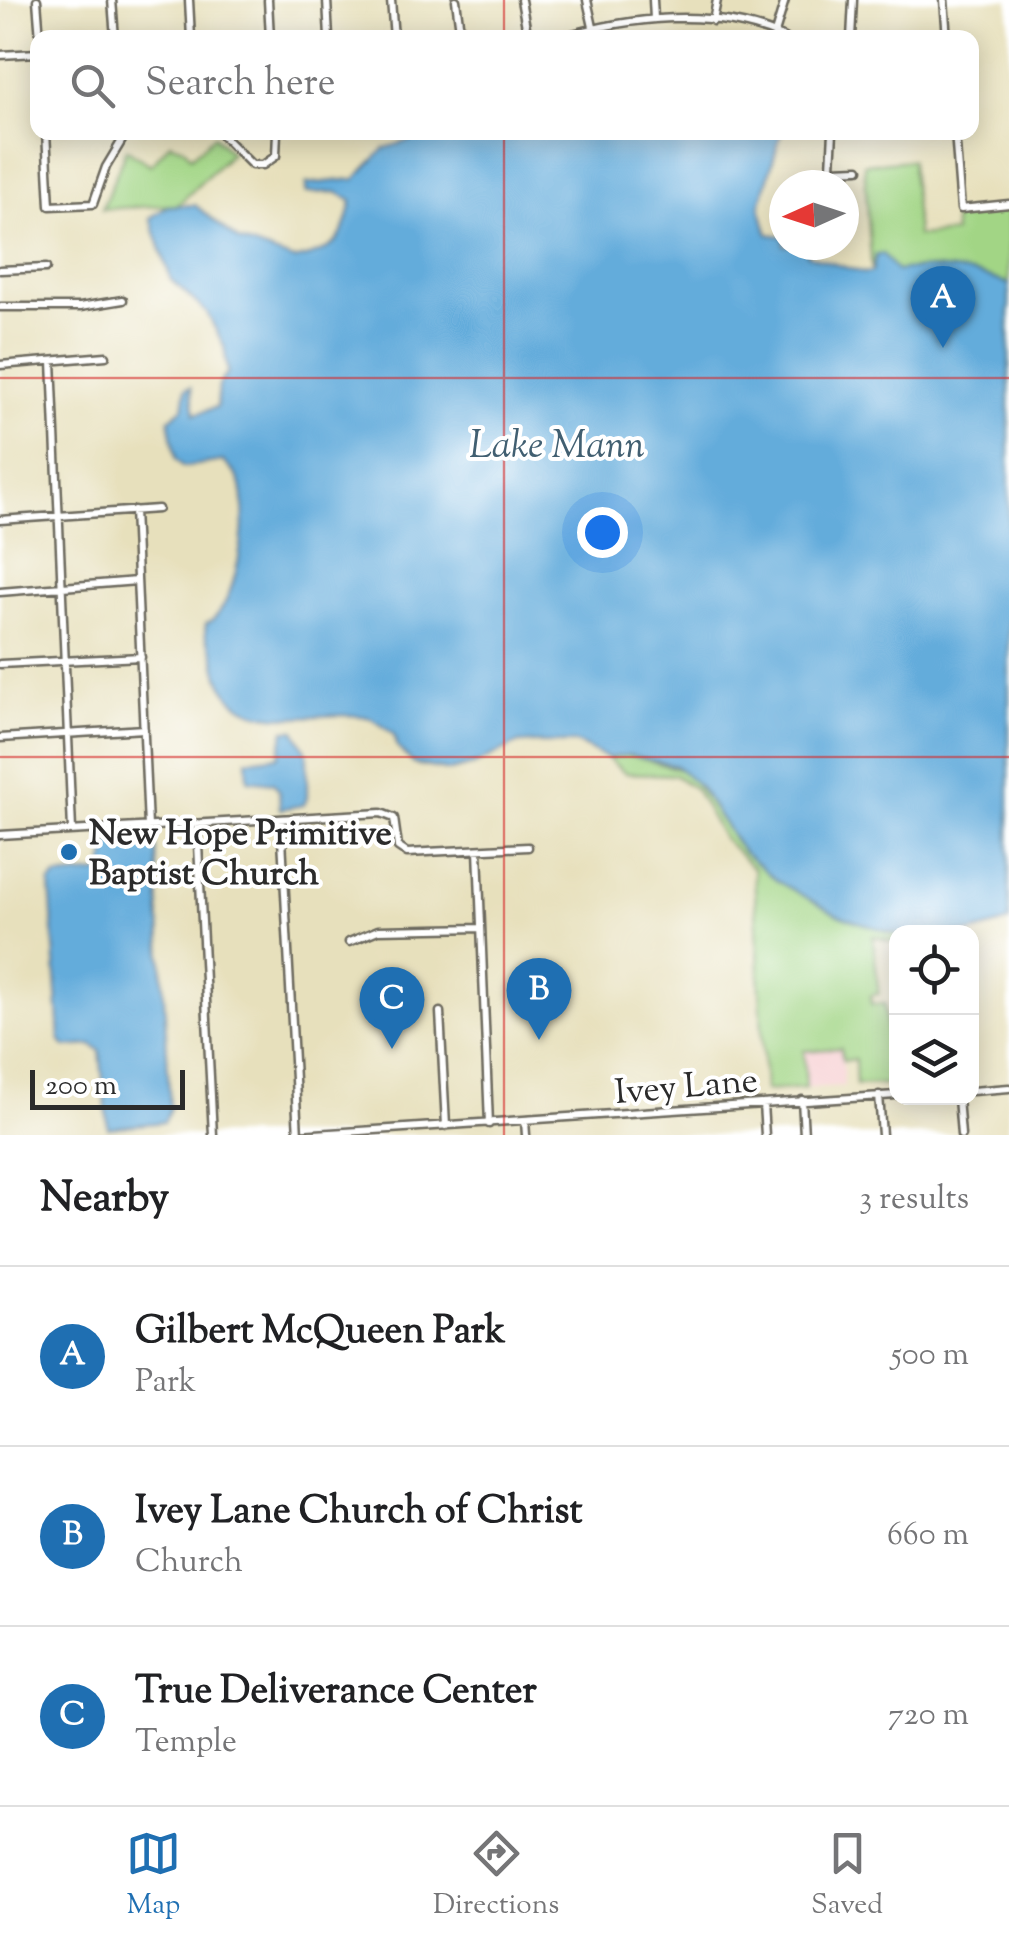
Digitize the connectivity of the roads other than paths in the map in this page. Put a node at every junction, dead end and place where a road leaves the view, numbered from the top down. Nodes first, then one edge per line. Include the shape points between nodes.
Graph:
1 (37, 0) edge
2 (112, 0) edge
3 (188, 0) edge
4 (268, 0) edge
5 (326, 0) edge
6 (391, 0) edge
7 (456, 0) edge
8 (521, 0) edge
9 (587, 0) edge
10 (653, 0) edge
11 (716, 0) edge
12 (785, 0) edge
13 (853, 0) edge
14 (944, 0) edge
15 (654, 19) junction
16 (714, 21) junction
17 (593, 28) junction
18 (39, 30) edge
19 (114, 30) edge
20 (190, 30) edge
21 (270, 30) edge
22 (328, 30) edge
23 (393, 30) edge
24 (460, 30) edge
25 (527, 30) edge
26 (586, 30) edge
27 (756, 30) edge
28 (776, 30) edge
29 (851, 30) edge
30 (946, 30) edge
31 (30, 53) edge
32 (0, 55) edge
33 (46, 140) edge
34 (121, 140) edge
35 (227, 140) edge
36 (278, 140) edge
37 (833, 140) edge
38 (955, 140) edge
39 (860, 169) dead end
40 (833, 170) joint
41 (1009, 204) edge
42 (46, 268) dead end
43 (0, 270) edge
44 (123, 300) dead end
45 (0, 307) edge
46 (106, 356) dead end
47 (52, 361) junction
48 (0, 365) edge
49 (158, 508) dead end
50 (134, 510) junction
51 (58, 516) junction
52 (0, 520) edge
53 (137, 581) junction
54 (60, 587) junction
55 (0, 592) edge
56 (140, 656) junction
57 (64, 661) junction
58 (0, 664) edge
59 (144, 729) junction
60 (67, 734) junction
61 (0, 738) edge
62 (282, 820) junction
63 (197, 826) junction
64 (148, 827) junction
65 (72, 830) junction
66 (0, 835) edge
67 (528, 847) dead end
68 (478, 850) junction
69 (481, 928) junction
70 (349, 942) dead end
71 (440, 1012) dead end
72 (1009, 1088) edge
73 (979, 1090) edge
74 (889, 1095) edge
75 (880, 1096) junction
76 (802, 1100) junction
77 (763, 1104) junction
78 (959, 1105) edge
79 (525, 1121) junction
80 (489, 1124) junction
81 (446, 1126) junction
82 (456, 1126) junction
83 (213, 1135) edge
84 (299, 1135) edge
85 (457, 1135) edge
86 (526, 1135) edge
87 (764, 1135) edge
88 (804, 1135) edge
89 (882, 1135) edge
90 (961, 1135) edge

1 - 18 street
2 - 19 street
3 - 20 street
4 - 21 street
5 - 22 street
6 - 23 street
7 - 24 street
8 - 25 street
9 - 17 street
10 - 15 street
11 - 16 street
12 - 28 street
13 - 29 street
14 - 30 street
15 - 16 street
15 - 17 street
16 - 27 street
17 - 26 street
31 - 32 street
33 - 34 street via 50,206 93,204
35 - 36 street via 252,165 272,161
37 - 40 street
38 - 41 street via 961,209
39 - 40 street
42 - 43 street
44 - 45 street
46 - 47 street
47 - 48 street
47 - 51 street
49 - 50 street
50 - 51 street
50 - 53 street
51 - 52 street
51 - 54 street
53 - 54 street
53 - 56 street
54 - 55 street
54 - 57 street
56 - 57 street
56 - 59 street
57 - 58 street
57 - 60 street
59 - 60 street
59 - 64 street
60 - 61 street
60 - 65 street
62 - 63 street
62 - 68 street via 388,814 402,852
62 - 84 street
63 - 64 street
63 - 83 street
64 - 65 street
65 - 66 street
67 - 68 street
68 - 69 street
69 - 70 street via 378,930
69 - 80 street
71 - 81 street
72 - 73 street
74 - 75 street, Ivey Lane
75 - 76 street, Ivey Lane
75 - 89 street
76 - 77 street, Ivey Lane
76 - 88 street
77 - 79 street, Ivey Lane
77 - 87 street
78 - 90 street
79 - 80 street, Ivey Lane
79 - 86 street
80 - 82 street, Ivey Lane
81 - 82 street, Ivey Lane
81 - 84 street, Ivey Lane
82 - 85 street

